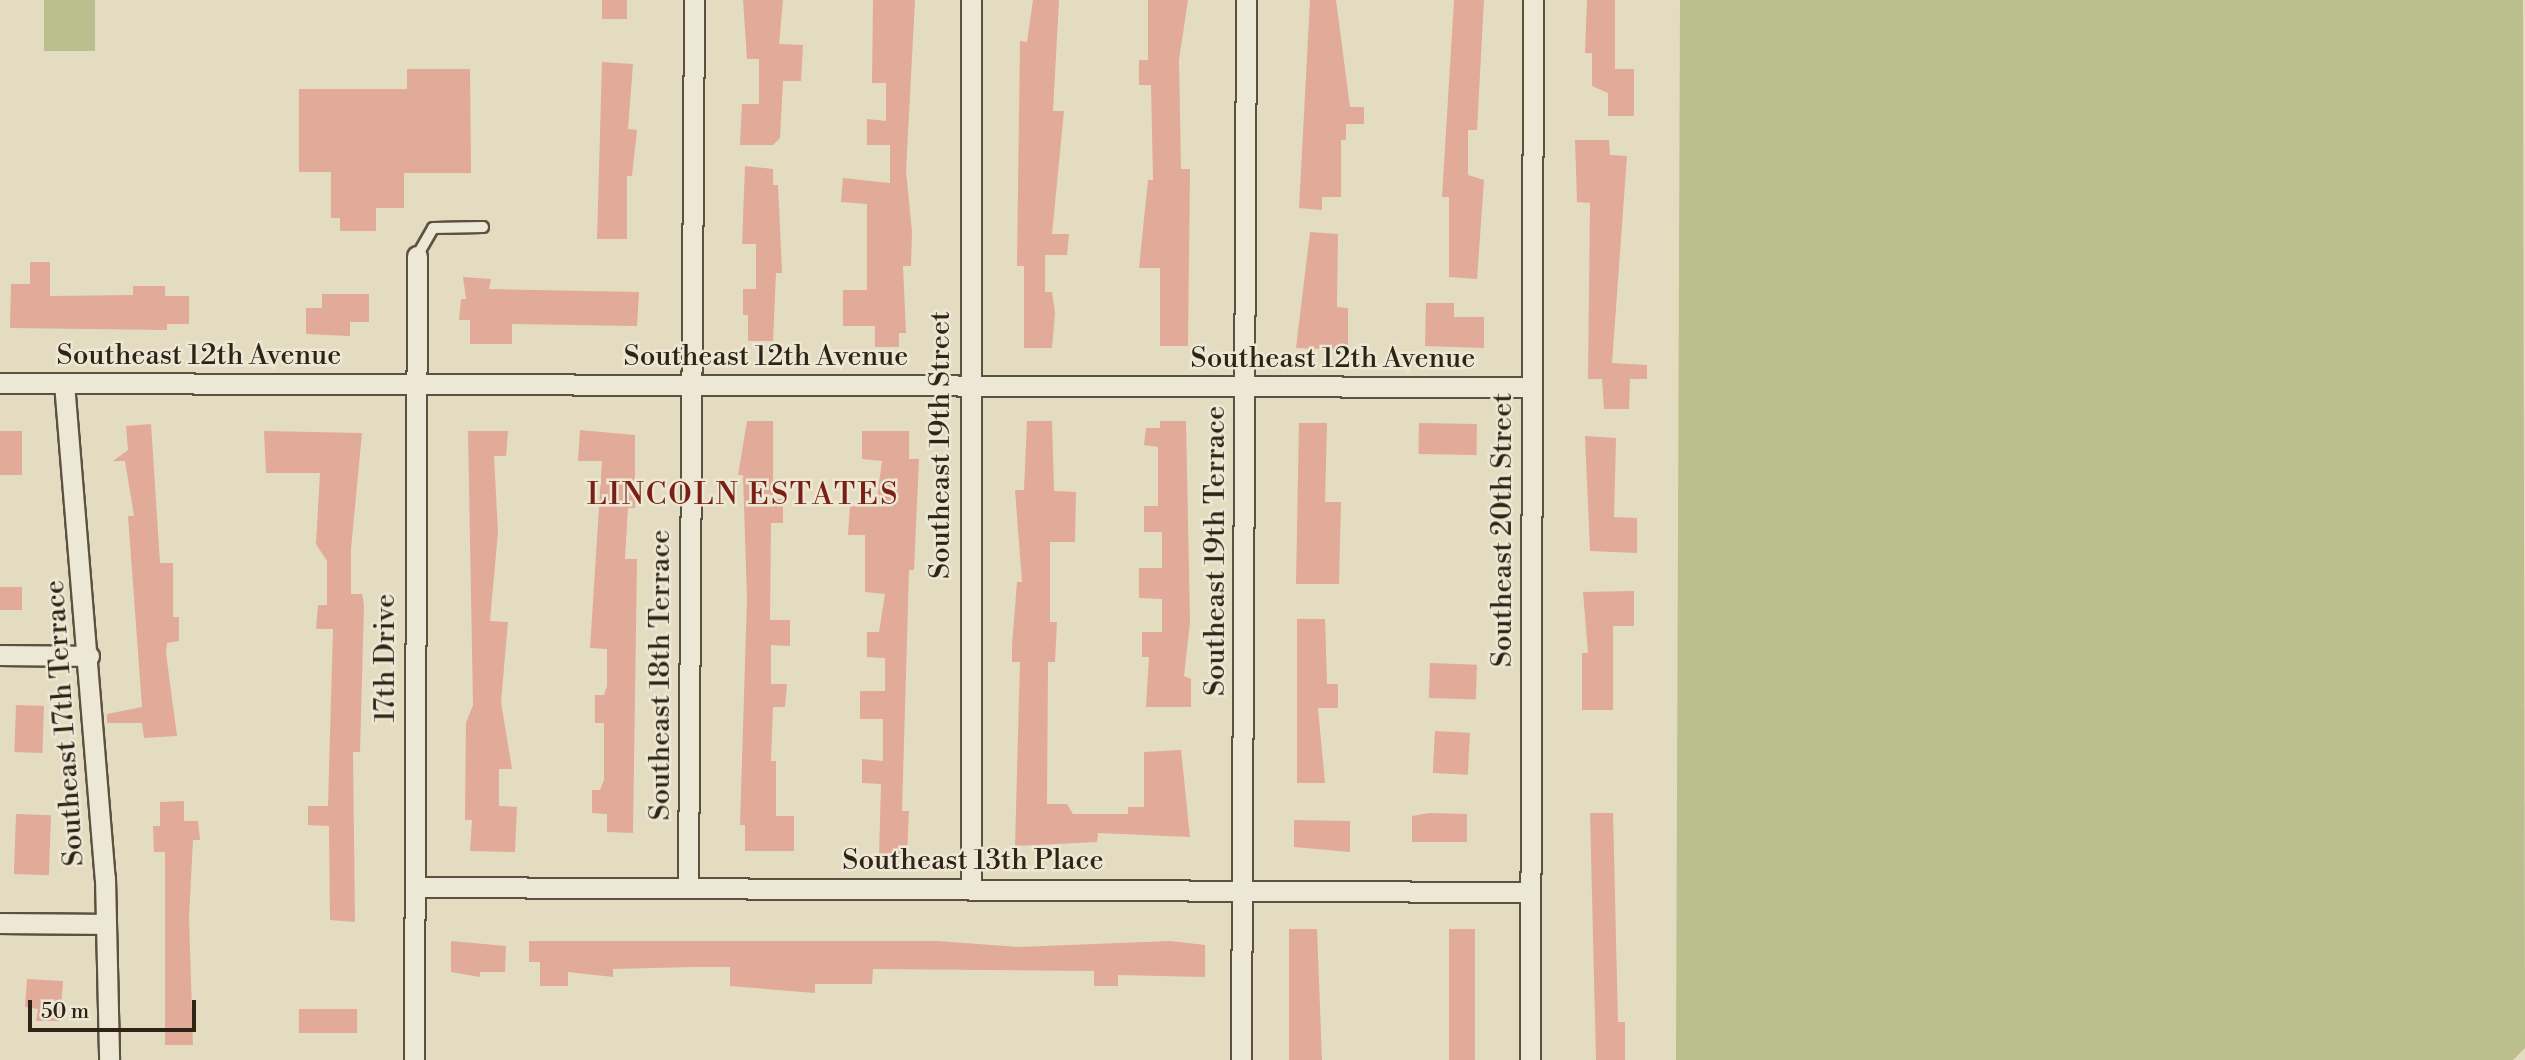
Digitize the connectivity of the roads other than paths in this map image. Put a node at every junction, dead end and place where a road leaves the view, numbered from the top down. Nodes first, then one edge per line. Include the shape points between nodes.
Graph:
1 (694, 0) edge
2 (971, 0) edge
3 (1246, 0) edge
4 (1532, 0) edge
5 (483, 227) dead end
6 (417, 256) joint
7 (0, 383) edge
8 (64, 383) junction
9 (414, 384) junction
10 (690, 385) junction
11 (969, 386) junction
12 (1245, 387) junction
13 (1532, 387) junction
14 (0, 655) edge
15 (89, 656) junction
16 (415, 887) junction
17 (688, 888) junction
18 (971, 889) junction
19 (1241, 890) junction
20 (1530, 892) junction
21 (0, 923) edge
22 (106, 924) junction
23 (109, 1060) edge
24 (414, 1060) edge
25 (1241, 1060) edge
26 (1530, 1060) edge

1 - 10 street, Southeast 18th Terrace
2 - 11 street, Southeast 19th Street
3 - 12 street, Southeast 19th Terrace
4 - 13 street, Southeast 20th Street
5 - 6 lane via 433,228
6 - 9 street, 17th Drive
7 - 8 street, Southeast 12th Avenue
8 - 9 street, Southeast 12th Avenue
8 - 15 street, Southeast 17th Terrace
9 - 10 street, Southeast 12th Avenue
9 - 16 street, 17th Drive
10 - 11 street, Southeast 12th Avenue
10 - 17 street, Southeast 18th Terrace
11 - 12 street, Southeast 12th Avenue
11 - 18 street, Southeast 19th Street
12 - 13 street, Southeast 12th Avenue
12 - 19 street, Southeast 19th Terrace
13 - 20 street, Southeast 20th Street
14 - 15 street
15 - 22 street, Southeast 17th Terrace
16 - 17 street, Southeast 13th Place
16 - 24 street, 17th Drive
17 - 18 street, Southeast 13th Place
18 - 19 street, Southeast 13th Place
19 - 20 street, Southeast 13th Place
19 - 25 street, Southeast 19th Terrace
20 - 26 street, Southeast 20th Street
21 - 22 street
22 - 23 street, Southeast 17th Terrace

